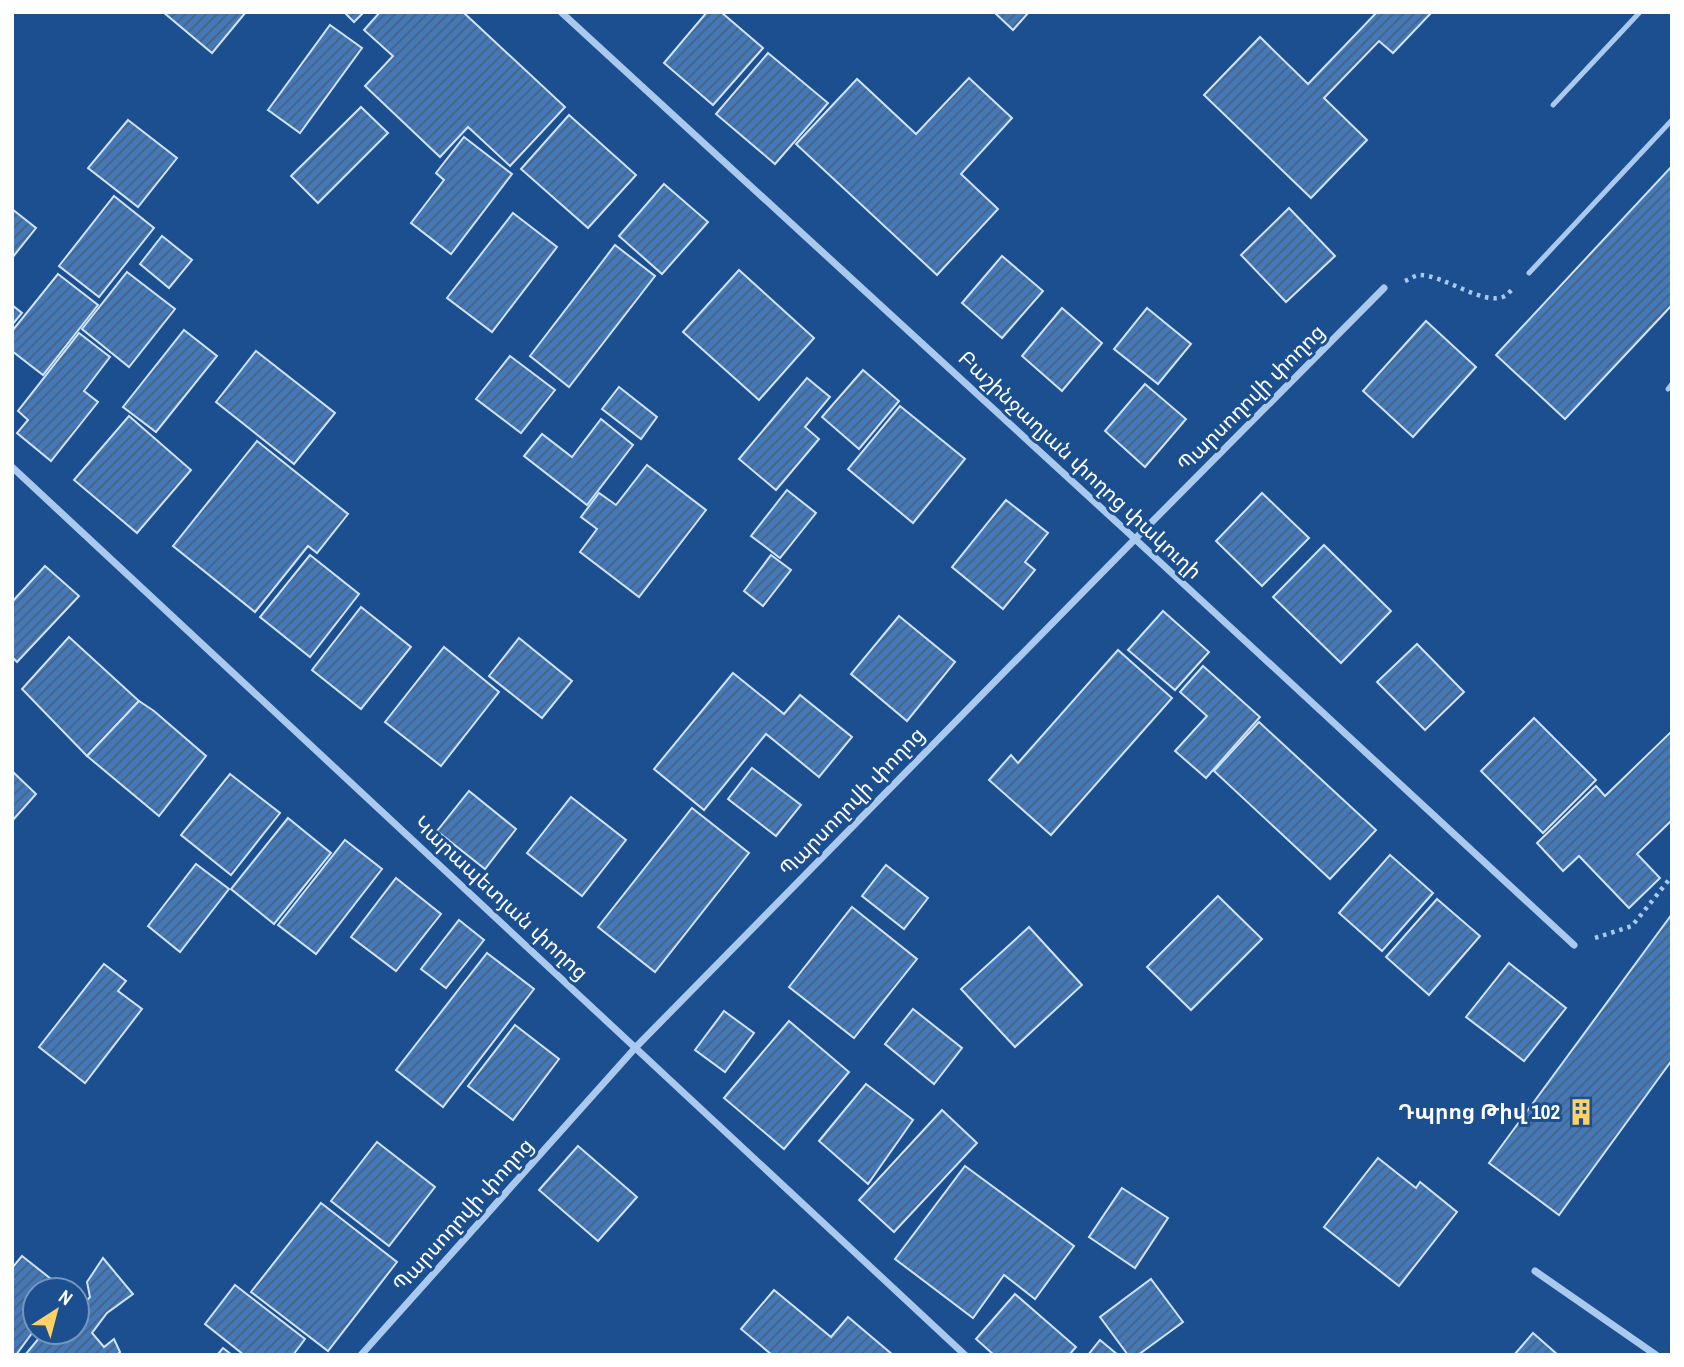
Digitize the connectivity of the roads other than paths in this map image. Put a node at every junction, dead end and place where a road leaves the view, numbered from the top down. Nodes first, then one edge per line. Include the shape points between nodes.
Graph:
1 (561, 12) edge
2 (1640, 12) edge
3 (1553, 105) dead end
4 (1672, 120) edge
5 (1529, 273) road end
6 (1384, 288) road end
7 (12, 467) edge
8 (1135, 539) junction
9 (1574, 945) road end
10 (636, 1047) junction
11 (1535, 1271) dead end
12 (361, 1355) edge
13 (965, 1355) edge
14 (1656, 1355) edge

1 - 8 street, Բաշինջաղյան փողոց փակուղի
2 - 3 lane
4 - 5 lane
6 - 8 street, Պարսողովի փողոց
7 - 10 street, Կարապետյան փողոց
8 - 9 street, Բաշինջաղյան փողոց փակուղի
8 - 10 street, Պարսողովի փողոց
10 - 12 street, Պարսողովի փողոց
10 - 13 street, Կարապետյան փողոց
11 - 14 street

